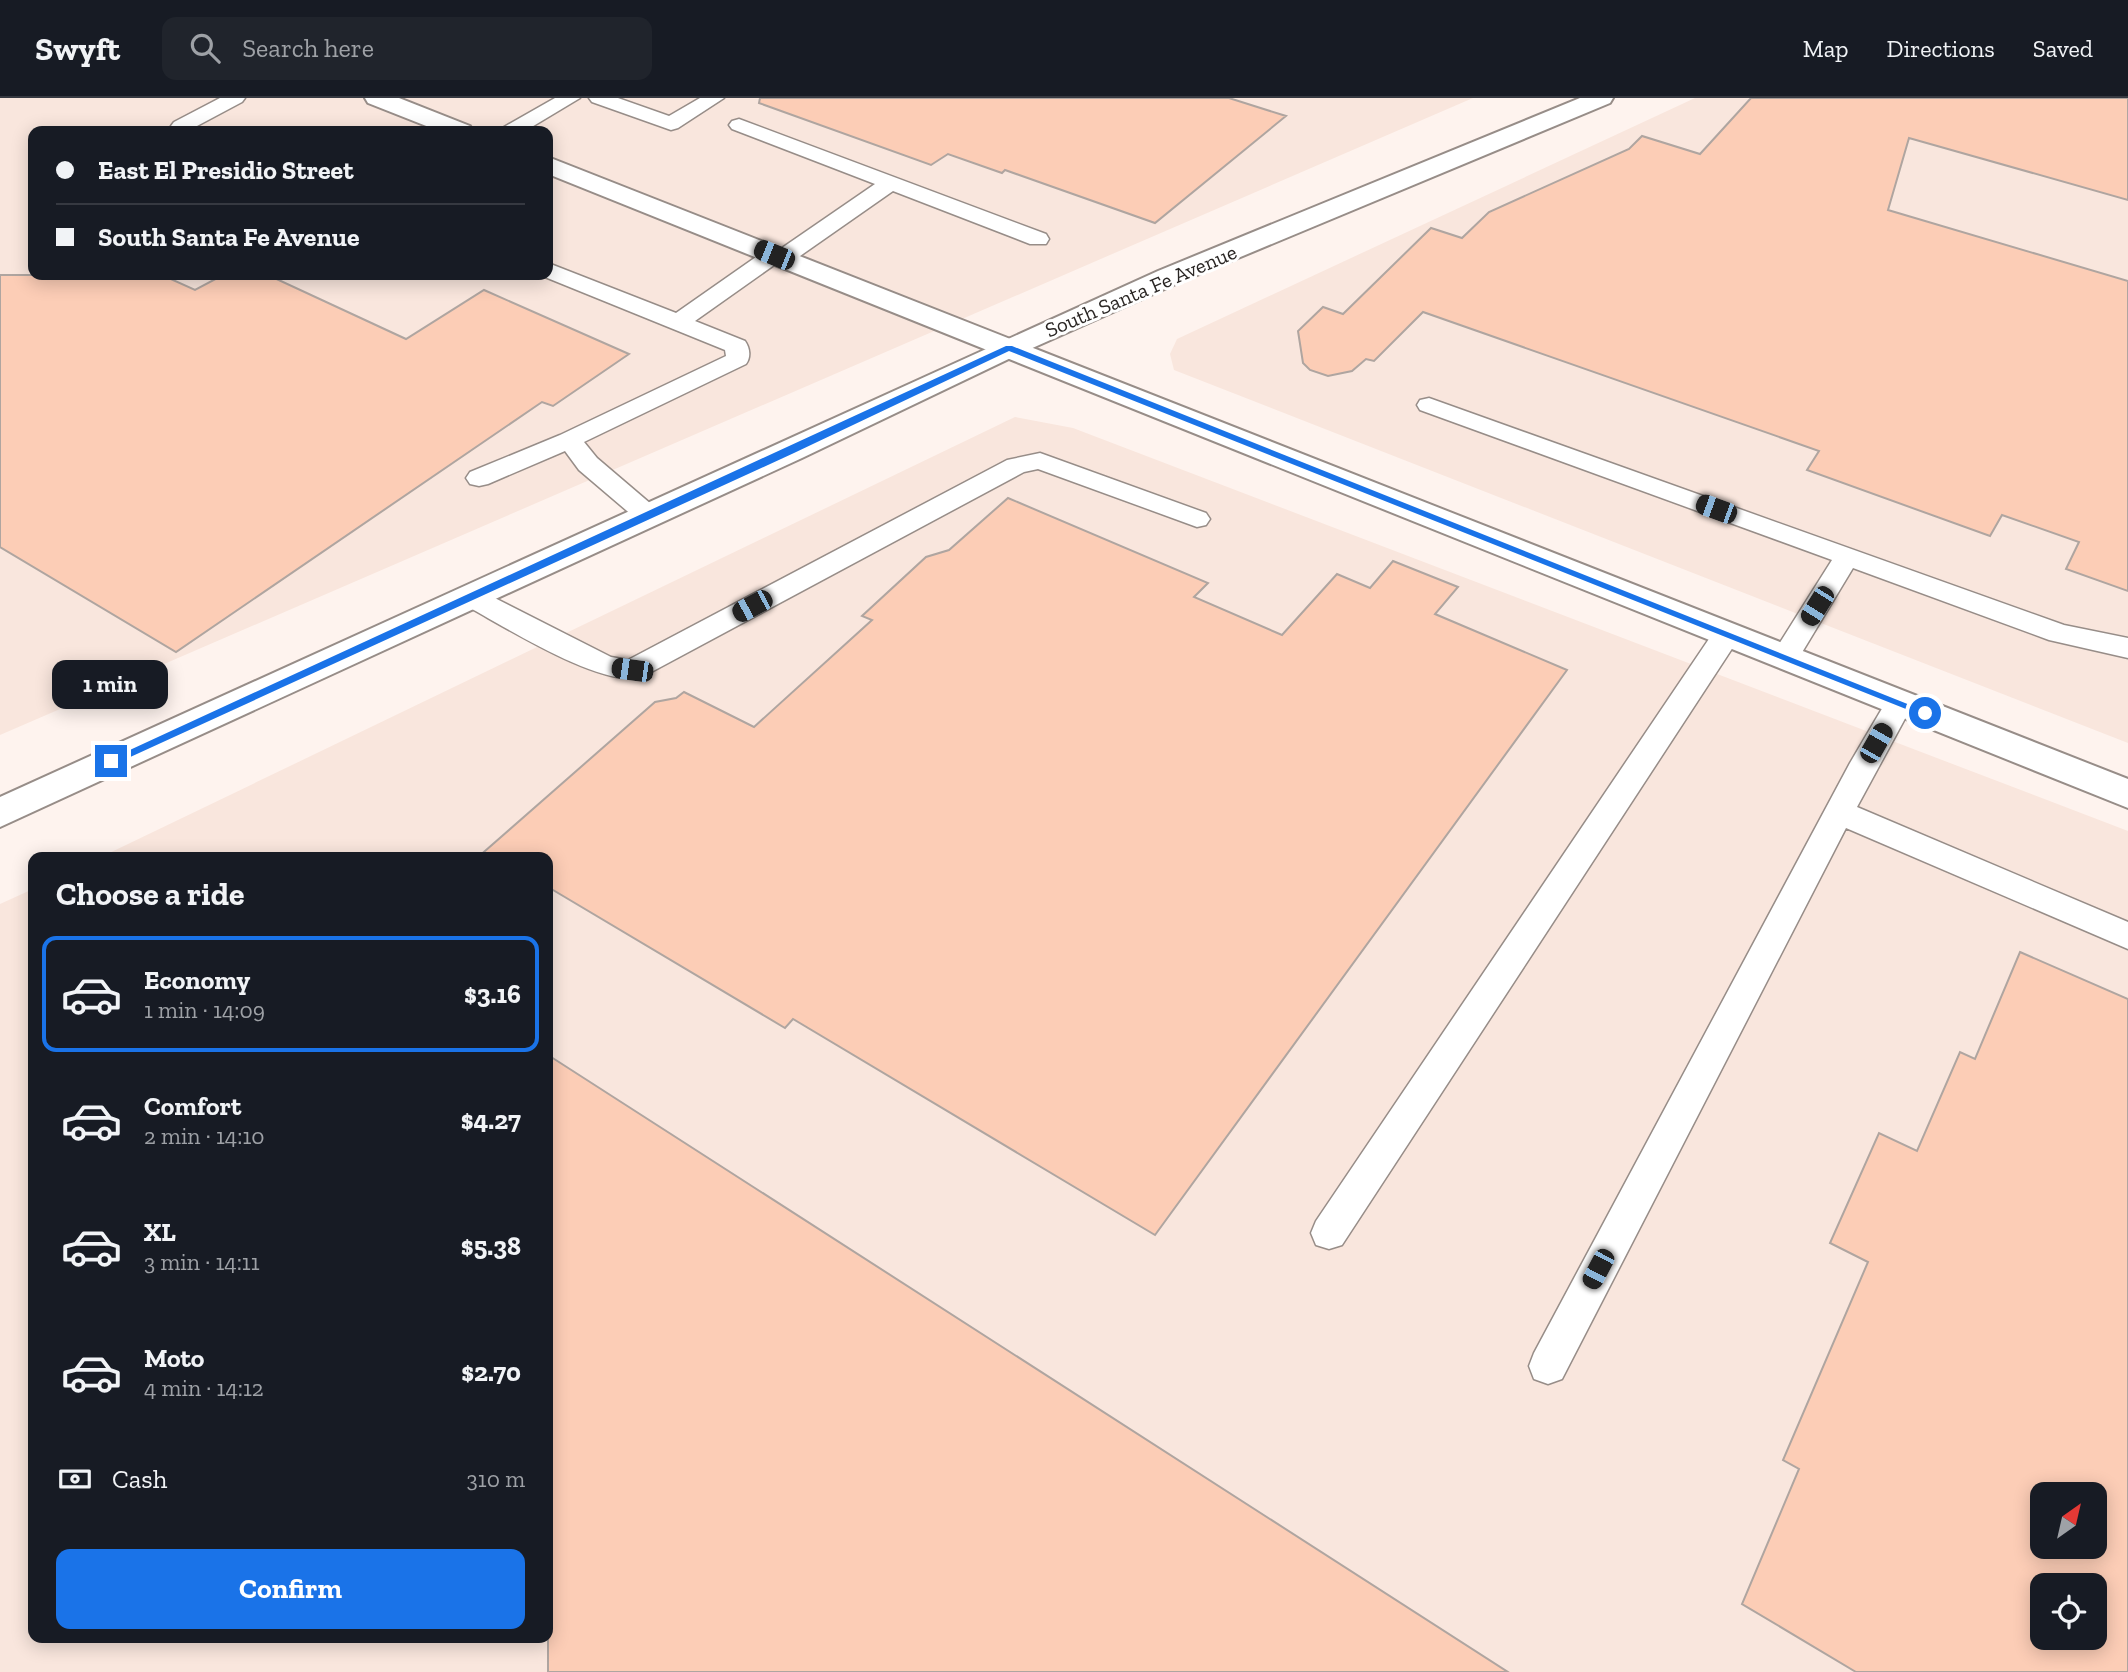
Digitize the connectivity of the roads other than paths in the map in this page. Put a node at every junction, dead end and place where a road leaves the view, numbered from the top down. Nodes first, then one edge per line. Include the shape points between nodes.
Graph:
1 (235, 98) edge
2 (377, 98) edge
3 (570, 98) edge
4 (599, 98) edge
5 (714, 98) edge
6 (1601, 98) edge
7 (739, 125) dead end
8 (181, 126) edge
9 (448, 126) edge
10 (520, 126) edge
11 (553, 167) edge
12 (891, 183) junction
13 (1038, 239) dead end
14 (778, 256) junction
15 (553, 272) edge
16 (678, 322) junction
17 (1009, 348) junction
18 (1429, 405) dead end
19 (569, 440) junction
20 (480, 478) dead end
21 (649, 516) junction
22 (1197, 519) dead end
23 (1847, 556) junction
24 (471, 597) junction
25 (1727, 634) junction
26 (2128, 648) edge
27 (1785, 657) junction
28 (1899, 702) junction
29 (2128, 794) edge
30 (1839, 812) junction
31 (0, 813) edge
32 (2128, 936) edge
33 (1329, 1233) dead end
34 (1548, 1366) dead end

1 - 8 lane
2 - 9 street
3 - 10 lane
4 - 5 lane via 671,124
6 - 17 street, South Santa Fe Avenue via 1168,277
7 - 12 lane
11 - 14 street
12 - 13 lane
12 - 14 lane
14 - 16 lane
14 - 17 street
15 - 16 lane
16 - 19 lane via 737,346 738,359
17 - 21 street, South Santa Fe Avenue
17 - 25 street
18 - 23 lane
19 - 20 lane
19 - 21 lane via 588,464
21 - 24 street, South Santa Fe Avenue
22 - 24 lane via 1040,461 1016,466 632,670 605,666
23 - 26 lane via 2059,633
23 - 27 lane
24 - 31 street, South Santa Fe Avenue
25 - 27 street
25 - 33 lane
27 - 28 street
28 - 29 street
28 - 30 lane
30 - 32 lane
30 - 34 lane

